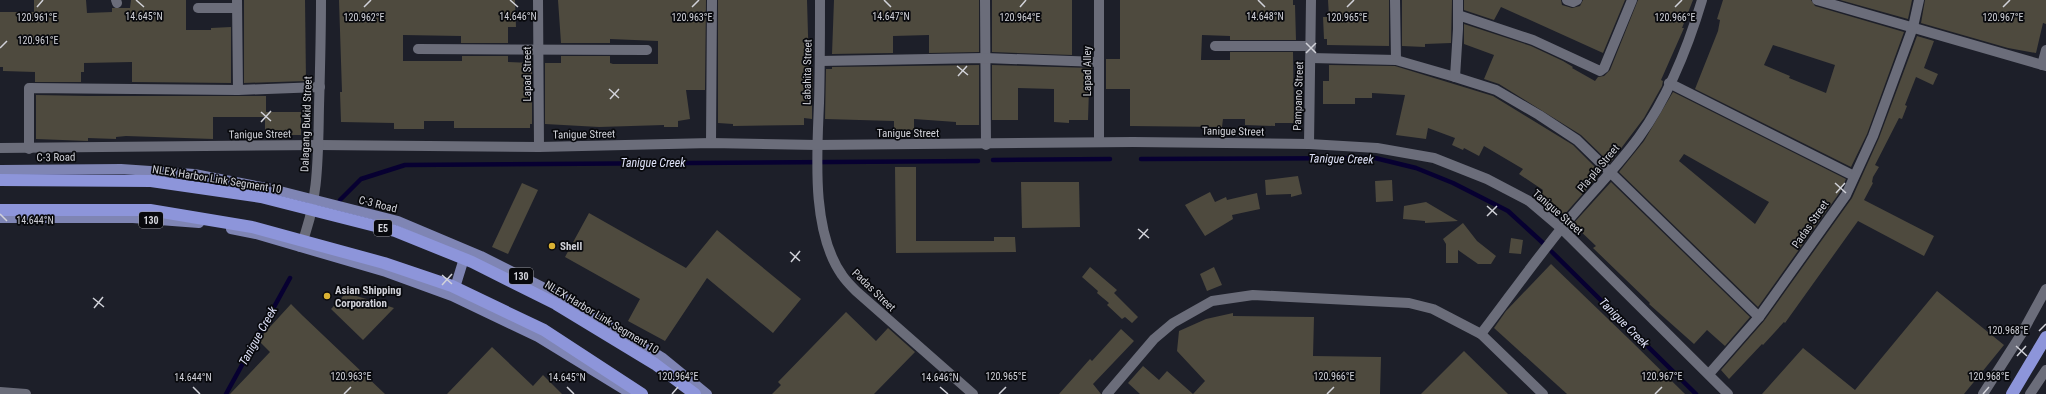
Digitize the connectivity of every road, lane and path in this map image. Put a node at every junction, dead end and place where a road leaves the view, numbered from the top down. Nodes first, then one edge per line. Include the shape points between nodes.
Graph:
1 (321, 0) edge
2 (538, 0) edge
3 (712, 0) edge
4 (820, 0) edge
5 (985, 0) edge
6 (1099, 0) edge
7 (1311, 0) edge
8 (1395, 0) edge
9 (1458, 0) edge
10 (1567, 0) edge
11 (1576, 0) edge
12 (1632, 0) edge
13 (1702, 0) edge
14 (1817, 0) edge
15 (1919, 0) edge
16 (237, 4) edge
17 (198, 8) dead end
18 (1458, 15) junction
19 (1913, 27) junction
20 (1215, 46) dead end
21 (1311, 46) junction
22 (418, 49) dead end
23 (538, 49) junction
24 (647, 50) dead end
25 (2046, 50) edge
26 (985, 58) junction
27 (1312, 58) junction
28 (1396, 60) junction
29 (820, 61) junction
30 (1099, 62) junction
31 (2044, 65) edge
32 (1455, 76) junction
33 (1669, 83) junction
34 (320, 87) junction
35 (238, 90) junction
36 (1099, 142) junction
37 (711, 144) junction
38 (1309, 144) junction
39 (319, 145) junction
40 (818, 145) junction
41 (986, 145) junction
42 (539, 147) junction
43 (0, 148) edge
44 (29, 148) junction
45 (0, 170) edge
46 (1611, 172) junction
47 (1854, 176) junction
48 (0, 180) edge
49 (314, 200) junction
50 (0, 210) edge
51 (0, 218) edge
52 (1562, 229) junction
53 (300, 247) junction
54 (467, 250) junction
55 (2046, 289) edge
56 (452, 296) junction
57 (1759, 317) junction
58 (1482, 334) junction
59 (2046, 337) edge
60 (2046, 370) edge
61 (1709, 374) junction
62 (0, 392) edge
63 (26, 394) edge
64 (631, 394) edge
65 (642, 394) edge
66 (695, 394) edge
67 (707, 394) edge
68 (973, 394) edge
69 (1107, 394) edge
70 (1543, 394) edge
71 (1728, 394) edge
72 (1983, 394) edge
73 (2012, 394) edge
74 (2030, 394) edge

1 - 34 street, Dalagang Bukid Street
2 - 23 street, Lapad Street
3 - 37 street
4 - 29 street, Labahita Street
5 - 26 street
6 - 30 street, Lapad Alley
7 - 21 street, Pampano Street
8 - 28 street
9 - 18 street
10 - 11 street
12 - 18 street via 1604,68 1600,72 1533,40
13 - 33 street, Pla-pla Street via 1690,38
14 - 19 street
15 - 19 street, Padas Street
16 - 17 street
16 - 35 street
18 - 32 street
19 - 31 street
19 - 47 street, Padas Street via 1873,136
20 - 21 street
21 - 27 street, Pampano Street
22 - 23 street
23 - 24 street
23 - 42 street, Lapad Street
25 - 31 street
26 - 29 street
26 - 30 street
26 - 41 street
27 - 28 street
27 - 38 street, Pampano Street
28 - 32 street
29 - 40 street, Labahita Street
30 - 36 street, Lapad Alley
32 - 46 street via 1496,90 1539,115 1577,140
33 - 46 street, Pla-pla Street via 1640,136
33 - 47 street
34 - 35 street
34 - 39 street, Dalagang Bukid Street
35 - 44 street via 29,88
36 - 38 street, Tanigue Street
36 - 41 street, Tanigue Street
37 - 40 street, Tanigue Street
37 - 42 street, Tanigue Street
38 - 52 street, Tanigue Street via 1377,148 1434,158 1487,179 1529,201
39 - 42 street, Tanigue Street
39 - 44 street, Tanigue Street
39 - 49 street, Dalagang Bukid Street
40 - 41 street, Tanigue Street
40 - 68 street, Padas Street via 818,200 827,240 842,275 856,291
43 - 44 street, Tanigue Street
45 - 49 main road, C-3 Road / 130 via 163,171 218,178
46 - 52 street, Pla-pla Street
46 - 57 street
47 - 57 street, Padas Street via 1846,195
48 - 66 highway, NLEX Harbor Link Segment 10 / E5 via 151,181 260,197 395,231 472,262 556,304 655,364
49 - 53 street, Dalagang Bukid Street
49 - 54 main road, C-3 Road / 130 via 398,221
50 - 65 highway via 150,210 252,227 384,263 452,286 544,330
51 - 53 main road, 130 via 133,218 196,223 256,234
52 - 58 street, Pla-pla Street
52 - 61 street, Tanigue Street
53 - 56 main road, 130 via 386,272
54 - 56 main road
54 - 67 main road, C-3 Road / 130 via 568,300 663,358
55 - 72 street via 2022,333
56 - 64 main road, 130 via 538,337
57 - 61 street, Padas Street
58 - 69 street via 1433,310 1409,303 1253,295 1212,301 1168,327 1154,339
58 - 70 street
59 - 73 highway
60 - 74 street
61 - 71 street, Tanigue Street
62 - 63 street

